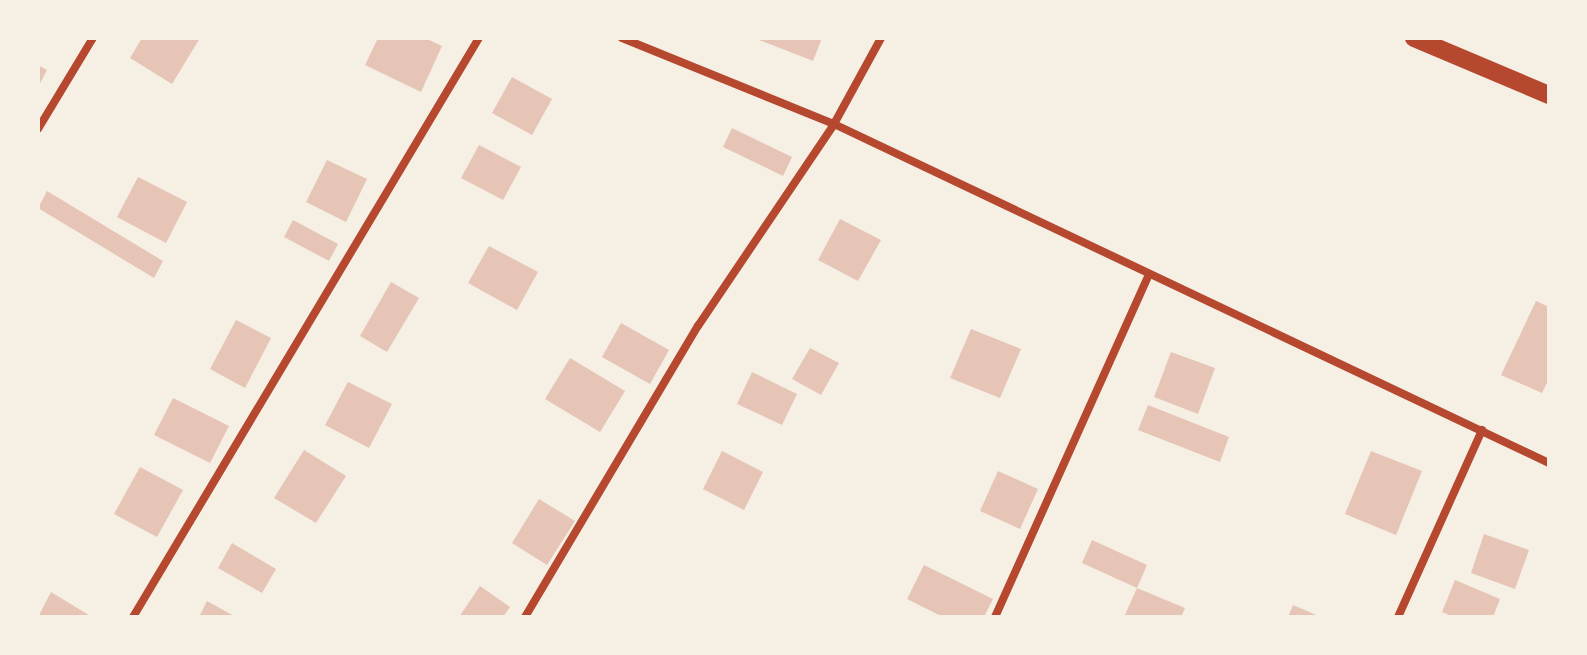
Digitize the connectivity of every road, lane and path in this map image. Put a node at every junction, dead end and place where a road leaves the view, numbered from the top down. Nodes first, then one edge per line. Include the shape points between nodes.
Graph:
1 (93, 38) edge
2 (479, 38) edge
3 (622, 38) edge
4 (881, 38) edge
5 (1414, 38) edge
6 (1549, 95) edge
7 (834, 124) junction
8 (38, 129) edge
9 (1148, 276) junction
10 (1482, 430) junction
11 (1549, 463) edge
12 (133, 617) edge
13 (525, 617) edge
14 (995, 617) edge
15 (1398, 617) edge

1 - 8 street
2 - 12 street
3 - 7 street
4 - 7 street
5 - 6 main road
7 - 9 street
7 - 13 street via 698,326
9 - 10 street
9 - 14 street
10 - 11 street
10 - 15 street

